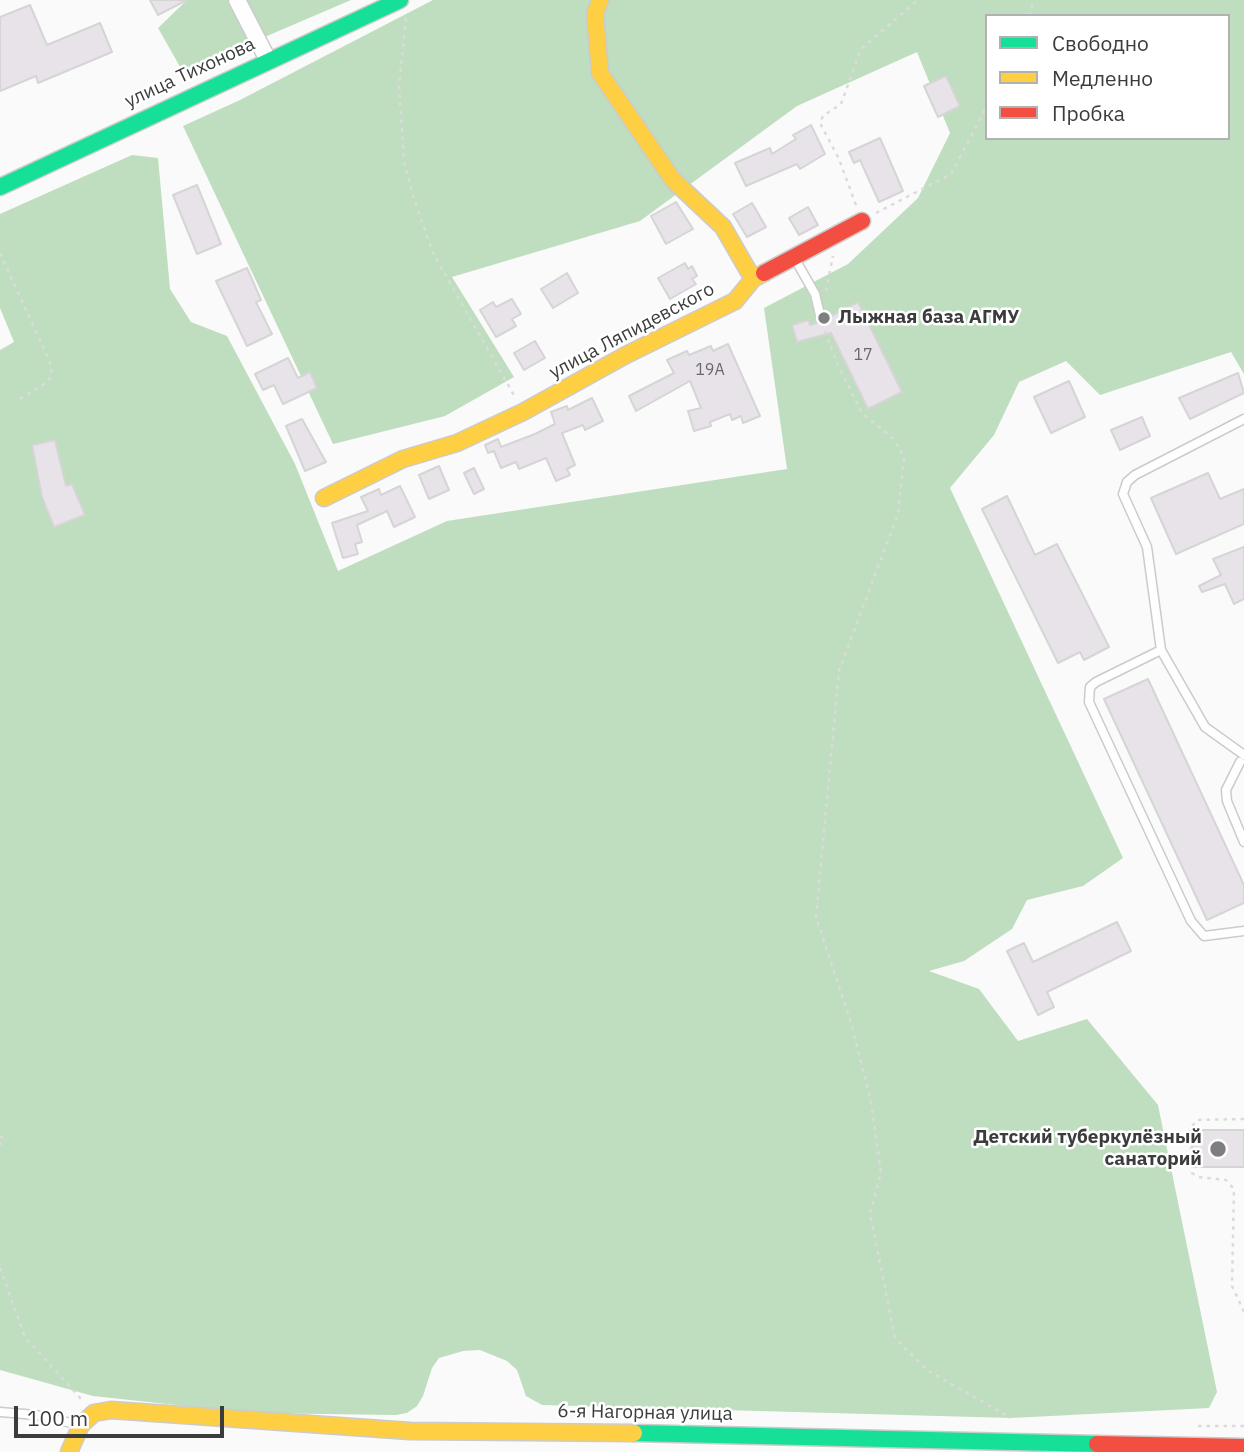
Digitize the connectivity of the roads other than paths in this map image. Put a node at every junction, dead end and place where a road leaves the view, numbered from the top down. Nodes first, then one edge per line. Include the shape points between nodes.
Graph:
1 (237, 0) edge
2 (400, 0) edge
3 (600, 0) edge
4 (268, 60) junction
5 (0, 187) edge
6 (862, 220) road end
7 (795, 259) junction
8 (753, 279) junction
9 (820, 315) road end
10 (1244, 419) edge
11 (324, 498) dead end
12 (1161, 650) junction
13 (1240, 756) edge
14 (1244, 773) edge
15 (1244, 842) edge
16 (1244, 931) edge
17 (0, 1412) edge
18 (81, 1425) junction
19 (1244, 1447) edge
20 (69, 1452) edge

1 - 4 street
2 - 4 street, улица Тихонова
3 - 8 street via 595,14 600,73 673,180 723,227
4 - 5 street, улица Тихонова
6 - 7 street, улица Ляпидевского
7 - 8 street, улица Ляпидевского
7 - 9 lane via 815,294
8 - 11 street, улица Ляпидевского via 735,301 523,412 457,443 403,459
10 - 12 lane via 1135,475 1124,488 1147,547
12 - 13 lane via 1205,727
12 - 16 lane via 1096,682 1090,687 1089,702 1191,921 1205,936
13 - 14 lane
13 - 15 lane via 1226,790
17 - 18 lane
18 - 19 street, 6-я Нагорная улица via 93,1413 111,1410 410,1431
18 - 20 street

